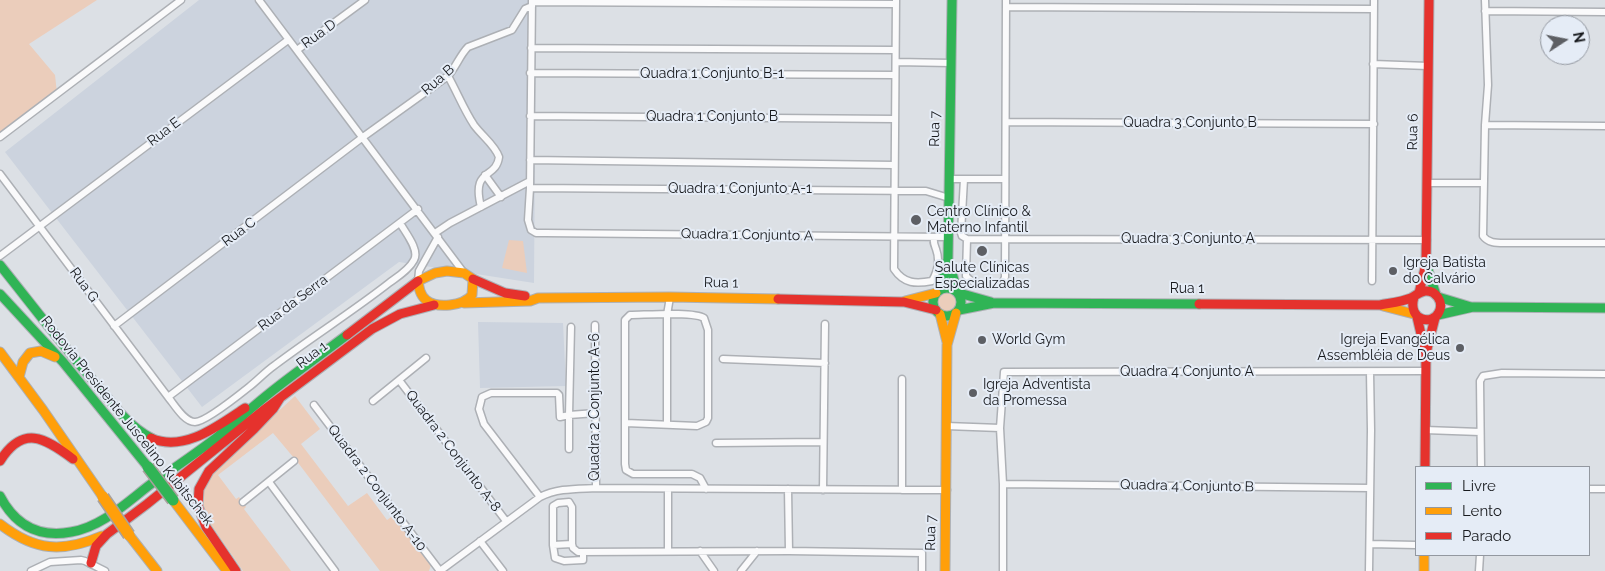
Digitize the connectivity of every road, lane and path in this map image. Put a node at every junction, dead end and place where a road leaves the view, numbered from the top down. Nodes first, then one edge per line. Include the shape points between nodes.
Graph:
1 (181, 0) edge
2 (259, 0) edge
3 (365, 0) edge
4 (952, 0) edge
5 (1006, 0) edge
6 (1374, 0) edge
7 (1429, 0) edge
8 (1486, 0) edge
9 (896, 2) edge
10 (532, 3) edge
11 (1006, 8) junction
12 (1374, 9) junction
13 (1486, 11) junction
14 (1605, 12) edge
15 (288, 40) junction
16 (531, 48) junction
17 (297, 50) junction
18 (895, 50) junction
19 (896, 62) junction
20 (952, 63) junction
21 (1373, 64) junction
22 (1428, 66) junction
23 (530, 73) junction
24 (895, 75) junction
25 (448, 76) junction
26 (530, 116) junction
27 (895, 119) junction
28 (1006, 122) junction
29 (1374, 124) junction
30 (1485, 125) junction
31 (1605, 126) edge
32 (363, 137) junction
33 (0, 138) edge
34 (530, 160) junction
35 (894, 165) junction
36 (0, 174) edge
37 (484, 175) junction
38 (949, 179) junction
39 (964, 179) junction
40 (1005, 179) junction
41 (1427, 183) junction
42 (1484, 183) junction
43 (530, 185) junction
44 (894, 190) junction
45 (501, 197) junction
46 (949, 198) junction
47 (481, 207) junction
48 (418, 210) junction
49 (400, 223) junction
50 (40, 225) junction
51 (437, 235) junction
52 (894, 237) junction
53 (934, 237) junction
54 (948, 237) junction
55 (1005, 238) junction
56 (967, 239) junction
57 (1372, 239) junction
58 (1427, 240) junction
59 (1605, 243) edge
60 (446, 247) junction
61 (432, 249) junction
62 (0, 256) edge
63 (948, 259) junction
64 (1426, 264) junction
65 (0, 265) edge
66 (469, 276) junction
67 (418, 281) junction
68 (1372, 281) dead end
69 (938, 291) junction
70 (958, 292) junction
71 (0, 294) edge
72 (1417, 295) junction
73 (1437, 296) junction
74 (538, 298) junction
75 (670, 298) junction
76 (464, 302) junction
77 (904, 302) junction
78 (994, 303) junction
79 (434, 305) junction
80 (1380, 305) junction
81 (1474, 307) junction
82 (1605, 308) edge
83 (938, 312) junction
84 (957, 312) junction
85 (667, 315) junction
86 (1416, 316) junction
87 (1436, 316) junction
88 (825, 324) dead end
89 (594, 325) dead end
90 (114, 326) junction
91 (571, 327) dead end
92 (947, 345) junction
93 (0, 352) edge
94 (1426, 353) junction
95 (426, 358) dead end
96 (723, 359) dead end
97 (63, 362) junction
98 (825, 363) junction
99 (1426, 371) junction
100 (1370, 372) junction
101 (1605, 374) edge
102 (19, 377) junction
103 (902, 379) dead end
104 (399, 380) junction
105 (275, 395) junction
106 (168, 397) junction
107 (373, 401) dead end
108 (314, 405) dead end
109 (596, 413) junction
110 (569, 415) junction
111 (626, 423) junction
112 (667, 424) junction
113 (946, 426) junction
114 (1000, 428) junction
115 (1425, 430) junction
116 (1480, 432) junction
117 (823, 442) junction
118 (716, 443) dead end
119 (568, 450) dead end
120 (0, 461) edge
121 (294, 461) dead end
122 (1425, 466) edge
123 (1481, 466) edge
124 (82, 467) junction
125 (269, 482) junction
126 (1004, 484) junction
127 (596, 488) junction
128 (1370, 488) junction
129 (668, 489) junction
130 (706, 489) junction
131 (1590, 489) edge
132 (1605, 489) edge
133 (788, 490) junction
134 (823, 490) junction
135 (902, 490) junction
136 (947, 490) junction
137 (0, 496) edge
138 (540, 497) junction
139 (242, 502) dead end
140 (506, 521) junction
141 (0, 524) edge
142 (107, 534) junction
143 (480, 541) junction
144 (572, 544) junction
145 (1370, 544) junction
146 (553, 545) junction
147 (1415, 545) edge
148 (700, 551) junction
149 (757, 551) junction
150 (789, 551) junction
151 (583, 552) junction
152 (668, 552) junction
153 (1424, 556) edge
154 (1480, 556) edge
155 (91, 563) junction
156 (31, 571) edge
157 (105, 571) edge
158 (157, 571) edge
159 (227, 571) edge
160 (236, 571) edge
161 (336, 571) edge
162 (440, 571) edge
163 (503, 571) edge
164 (714, 571) edge
165 (741, 571) edge
166 (922, 571) edge
167 (945, 571) edge
168 (1003, 571) edge
169 (1369, 571) edge
170 (1424, 571) edge
171 (1479, 571) edge

1 - 33 street
2 - 15 street
3 - 17 street, Rua D
4 - 20 main road, Rua 7
5 - 11 street
6 - 12 street
7 - 22 main road, Rua 6
8 - 13 street
9 - 10 street
9 - 18 street
10 - 16 street
10 - 25 street, Rua B via 512,30 468,47
11 - 12 street
11 - 28 street
12 - 21 street
13 - 14 street
13 - 30 street via 1488,85
15 - 17 street
15 - 50 street, Rua E
16 - 18 street, Quadra 1 Conjunto B-1
16 - 23 street
17 - 32 street
18 - 19 street
19 - 20 street
19 - 24 street
20 - 38 main road, Rua 7
21 - 22 street
21 - 29 street
22 - 41 main road, Rua 6
23 - 24 street, Quadra 1 Conjunto B-1
23 - 26 street
24 - 27 street
25 - 32 street, Rua B
25 - 37 street via 471,121 498,154 496,167
26 - 27 street, Quadra 1 Conjunto B
26 - 34 street
27 - 35 street
28 - 29 street, Quadra 3 Conjunto B
28 - 40 street
29 - 57 street
30 - 31 street
30 - 42 street
32 - 48 street
32 - 90 street, Rua C
34 - 35 street, Quadra 1 Conjunto A-1
34 - 43 street
35 - 44 street
36 - 50 street, Rua G
37 - 45 street
37 - 47 street via 478,191
38 - 39 street
38 - 46 main road, Rua 7
39 - 40 street
39 - 56 street via 961,233
40 - 55 street
41 - 42 street
41 - 58 main road, Rua 6
42 - 59 street via 1483,236 1491,242
43 - 44 street, Quadra 1 Conjunto A-1
43 - 45 street
43 - 52 street, Quadra 1 Conjunto A via 529,227 536,232
44 - 46 street, Quadra 1 Conjunto A-1 via 926,191
44 - 52 street
45 - 47 street
46 - 54 main road, Rua 7
47 - 51 street via 450,223
48 - 49 street, Rua da Serra
48 - 51 street
49 - 106 street, Rua da Serra
49 - 106 street, Rua G via 414,248 414,260 373,296 197,422 187,420
50 - 62 street, Rua E
50 - 90 street, Rua G
51 - 60 street
51 - 61 street
52 - 53 street, Quadra 1 Conjunto A
52 - 53 street via 894,269 906,282 920,284 932,280 937,272
53 - 54 street, Quadra 1 Conjunto A
54 - 63 main road, Rua 7
55 - 56 street, Quadra 3 Conjunto A
55 - 56 street via 1005,280 981,284 966,276
55 - 57 street, Quadra 3 Conjunto A
57 - 58 street, Quadra 3 Conjunto A
57 - 68 street
58 - 64 main road, Rua 6
60 - 61 street
60 - 66 street
61 - 67 street via 419,271
63 - 69 main road, Rua 7
63 - 70 main road, Rua 7
64 - 72 main road, Rua 6
64 - 73 main road, Rua 6
65 - 105 main road via 54,335 126,418 153,440 182,442
66 - 67 main road via 447,271
66 - 74 main road via 505,293
66 - 76 main road via 473,292
67 - 79 main road via 422,297
67 - 105 main road, Rua 1
69 - 70 main road via 949,287
69 - 77 main road, Rua 1
69 - 83 main road via 933,302
70 - 78 main road
70 - 84 main road via 962,302
71 - 97 main road, Rodovia Presidente Juscelino Kubitschek
72 - 73 main road via 1428,291
72 - 80 main road
72 - 86 main road via 1412,306
73 - 81 main road
73 - 87 main road via 1441,306
74 - 75 main road, Rua 1
74 - 76 main road via 530,301
75 - 77 main road, Rua 1
75 - 85 street
76 - 79 main road
77 - 83 main road, Rua 1
78 - 80 main road, Rua 1
78 - 84 main road
79 - 105 main road, Rua 1 via 400,314 372,328
80 - 86 main road
81 - 82 main road
81 - 87 main road
83 - 84 main road via 948,316
83 - 92 main road, Rua 7
84 - 92 main road, Rua 7
85 - 111 street via 630,316 626,320
85 - 112 street
85 - 112 street via 701,316 707,323 708,418 697,426
86 - 87 main road via 1426,320
86 - 94 main road
87 - 94 main road
88 - 98 street
89 - 109 street, Quadra 2 Conjunto A-6
90 - 106 street, Rua G
91 - 110 street
92 - 113 main road, Rua 7
93 - 102 main road
94 - 99 main road
95 - 104 street, Quadra 2 Conjunto A-8
96 - 98 street
97 - 102 main road via 43,350 31,352 22,361
97 - 159 main road, Rodovia Presidente Juscelino Kubitschek, bridge
98 - 117 street
99 - 100 street, Quadra 4 Conjunto A
99 - 115 main road
100 - 114 street, Quadra 4 Conjunto A via 1004,372
100 - 128 street
101 - 116 street via 1502,373 1484,376 1480,381
102 - 124 main road
103 - 135 street
104 - 107 street, Quadra 2 Conjunto A-8
104 - 140 street, Quadra 2 Conjunto A-8
105 - 137 main road via 90,528 60,534 32,530 18,521
105 - 142 main road, Rua 1 via 217,448
105 - 160 main road via 273,409 209,471 199,489 198,506 206,526
108 - 162 street, Quadra 2 Conjunto A-10
109 - 110 street
109 - 127 street, Quadra 2 Conjunto A-6
110 - 119 street
110 - 138 street via 560,417 555,392 491,393 482,397 480,417
111 - 112 street
111 - 130 street via 625,464 629,472 692,474 700,478
113 - 114 street
113 - 136 main road, Rua 7
114 - 126 street
115 - 116 street
115 - 122 main road
116 - 123 street
117 - 118 street
117 - 134 street
120 - 124 main road via 10,445 20,439 42,438 54,443
121 - 125 street
124 - 158 main road, bridge
125 - 139 street
125 - 161 street
126 - 128 street, Quadra 4 Conjunto B
126 - 168 street
127 - 129 street
127 - 138 street via 562,490
128 - 145 street
129 - 130 street
129 - 152 street
130 - 133 street
131 - 132 street
133 - 134 street
133 - 150 street
134 - 135 street
135 - 136 street
136 - 167 main road, Rua 7
138 - 140 street
140 - 143 street
141 - 142 main road via 25,542 51,547 81,545
142 - 155 main road via 96,546
143 - 162 street
143 - 163 street
144 - 146 street
144 - 146 street via 572,506 569,502 553,506
144 - 151 street via 575,551
145 - 147 street
145 - 169 street
146 - 151 street via 555,558 559,560 583,560
148 - 149 street
148 - 152 street
148 - 164 street
149 - 150 street
149 - 165 street
150 - 166 street via 922,553
151 - 152 street
153 - 170 main road
154 - 171 street
155 - 156 street via 81,560 50,562
155 - 157 street

